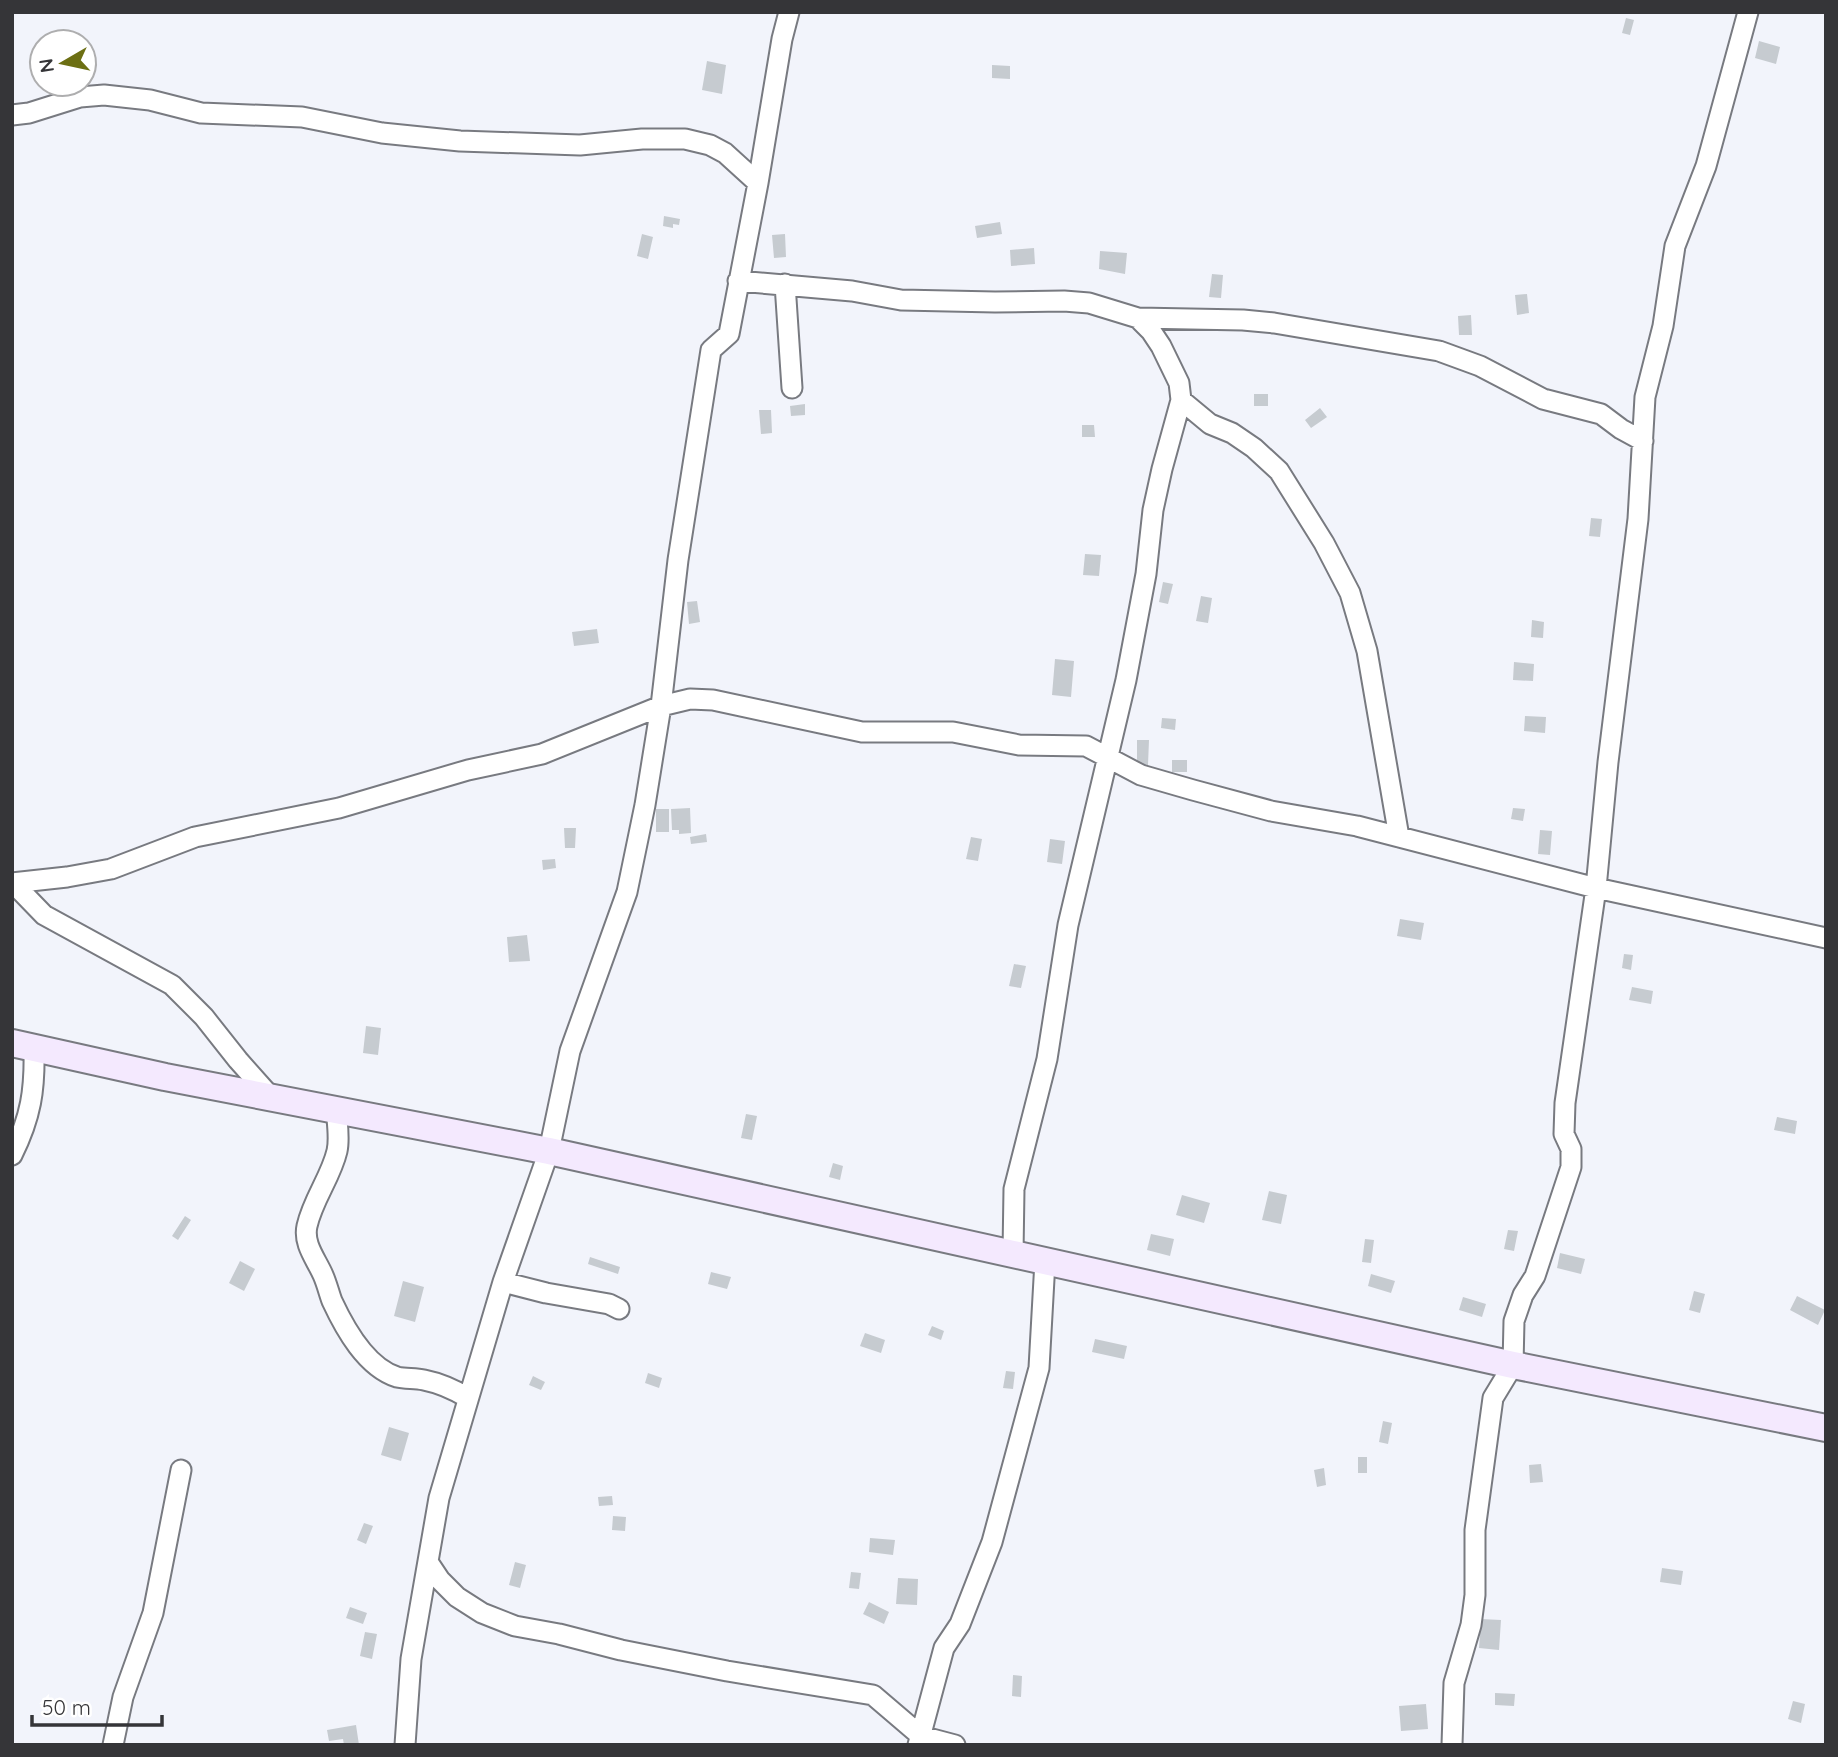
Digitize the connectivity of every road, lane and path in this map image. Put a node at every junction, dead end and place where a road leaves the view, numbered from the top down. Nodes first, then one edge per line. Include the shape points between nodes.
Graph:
1 (789, 12) edge
2 (1748, 12) edge
3 (12, 115) edge
4 (758, 183) junction
5 (738, 281) junction
6 (785, 284) junction
7 (1138, 318) junction
8 (792, 388) dead end
9 (1181, 400) junction
10 (1643, 441) junction
11 (661, 706) junction
12 (1109, 757) junction
13 (1399, 837) junction
14 (12, 883) edge
15 (1596, 888) junction
16 (1826, 938) edge
17 (23, 1046) edge
18 (270, 1096) junction
19 (336, 1108) junction
20 (549, 1150) junction
21 (12, 1155) edge
22 (1013, 1253) junction
23 (1045, 1261) junction
24 (503, 1282) junction
25 (619, 1309) dead end
26 (1513, 1366) junction
27 (468, 1398) junction
28 (1826, 1428) edge
29 (181, 1470) dead end
30 (428, 1562) junction
31 (919, 1740) edge
32 (113, 1745) edge
33 (405, 1745) edge
34 (954, 1745) edge
35 (1452, 1745) edge

1 - 4 street
2 - 10 street via 1706,166 1675,246 1646,397
3 - 4 street via 104,95 201,113 302,117 382,133 460,141 579,145 685,139 725,153
4 - 5 street
5 - 6 street
5 - 11 street via 729,334 712,350 674,588
6 - 7 street via 901,300 1089,303
6 - 8 street
7 - 9 street via 1172,364
7 - 10 street via 1274,323 1439,351 1480,366 1543,399 1601,414
9 - 12 street via 1161,469 1146,574
9 - 13 street via 1210,424 1254,448 1279,471 1350,593 1367,651
10 - 15 street
11 - 12 street via 690,699 713,700 862,732 953,732 1019,745 1086,746
11 - 14 street via 542,754 468,770 339,808 195,837 111,869
11 - 20 street via 627,892 570,1051
12 - 13 street via 1141,775 1245,804
12 - 22 street via 1069,925 1048,1059 1014,1189
13 - 15 street
14 - 18 street via 44,915 172,985
15 - 16 street
15 - 26 street via 1565,1102 1564,1134 1571,1149 1571,1167 1535,1276 1514,1321
17 - 18 main road
17 - 21 street via 33,1098
18 - 19 main road
19 - 20 main road
19 - 27 street via 338,1147 306,1229 309,1249 332,1300 355,1340 383,1370
20 - 22 main road
20 - 24 street
22 - 23 main road
23 - 26 main road
23 - 31 street via 1039,1368 992,1542 960,1624 944,1648
24 - 25 street
24 - 27 street
26 - 28 main road
26 - 35 street via 1493,1398 1475,1530 1471,1625 1454,1683
27 - 30 street via 439,1498
29 - 32 street via 153,1613 123,1697
30 - 31 street via 457,1597 514,1626 727,1671 873,1695
30 - 33 street via 411,1659
31 - 34 street

